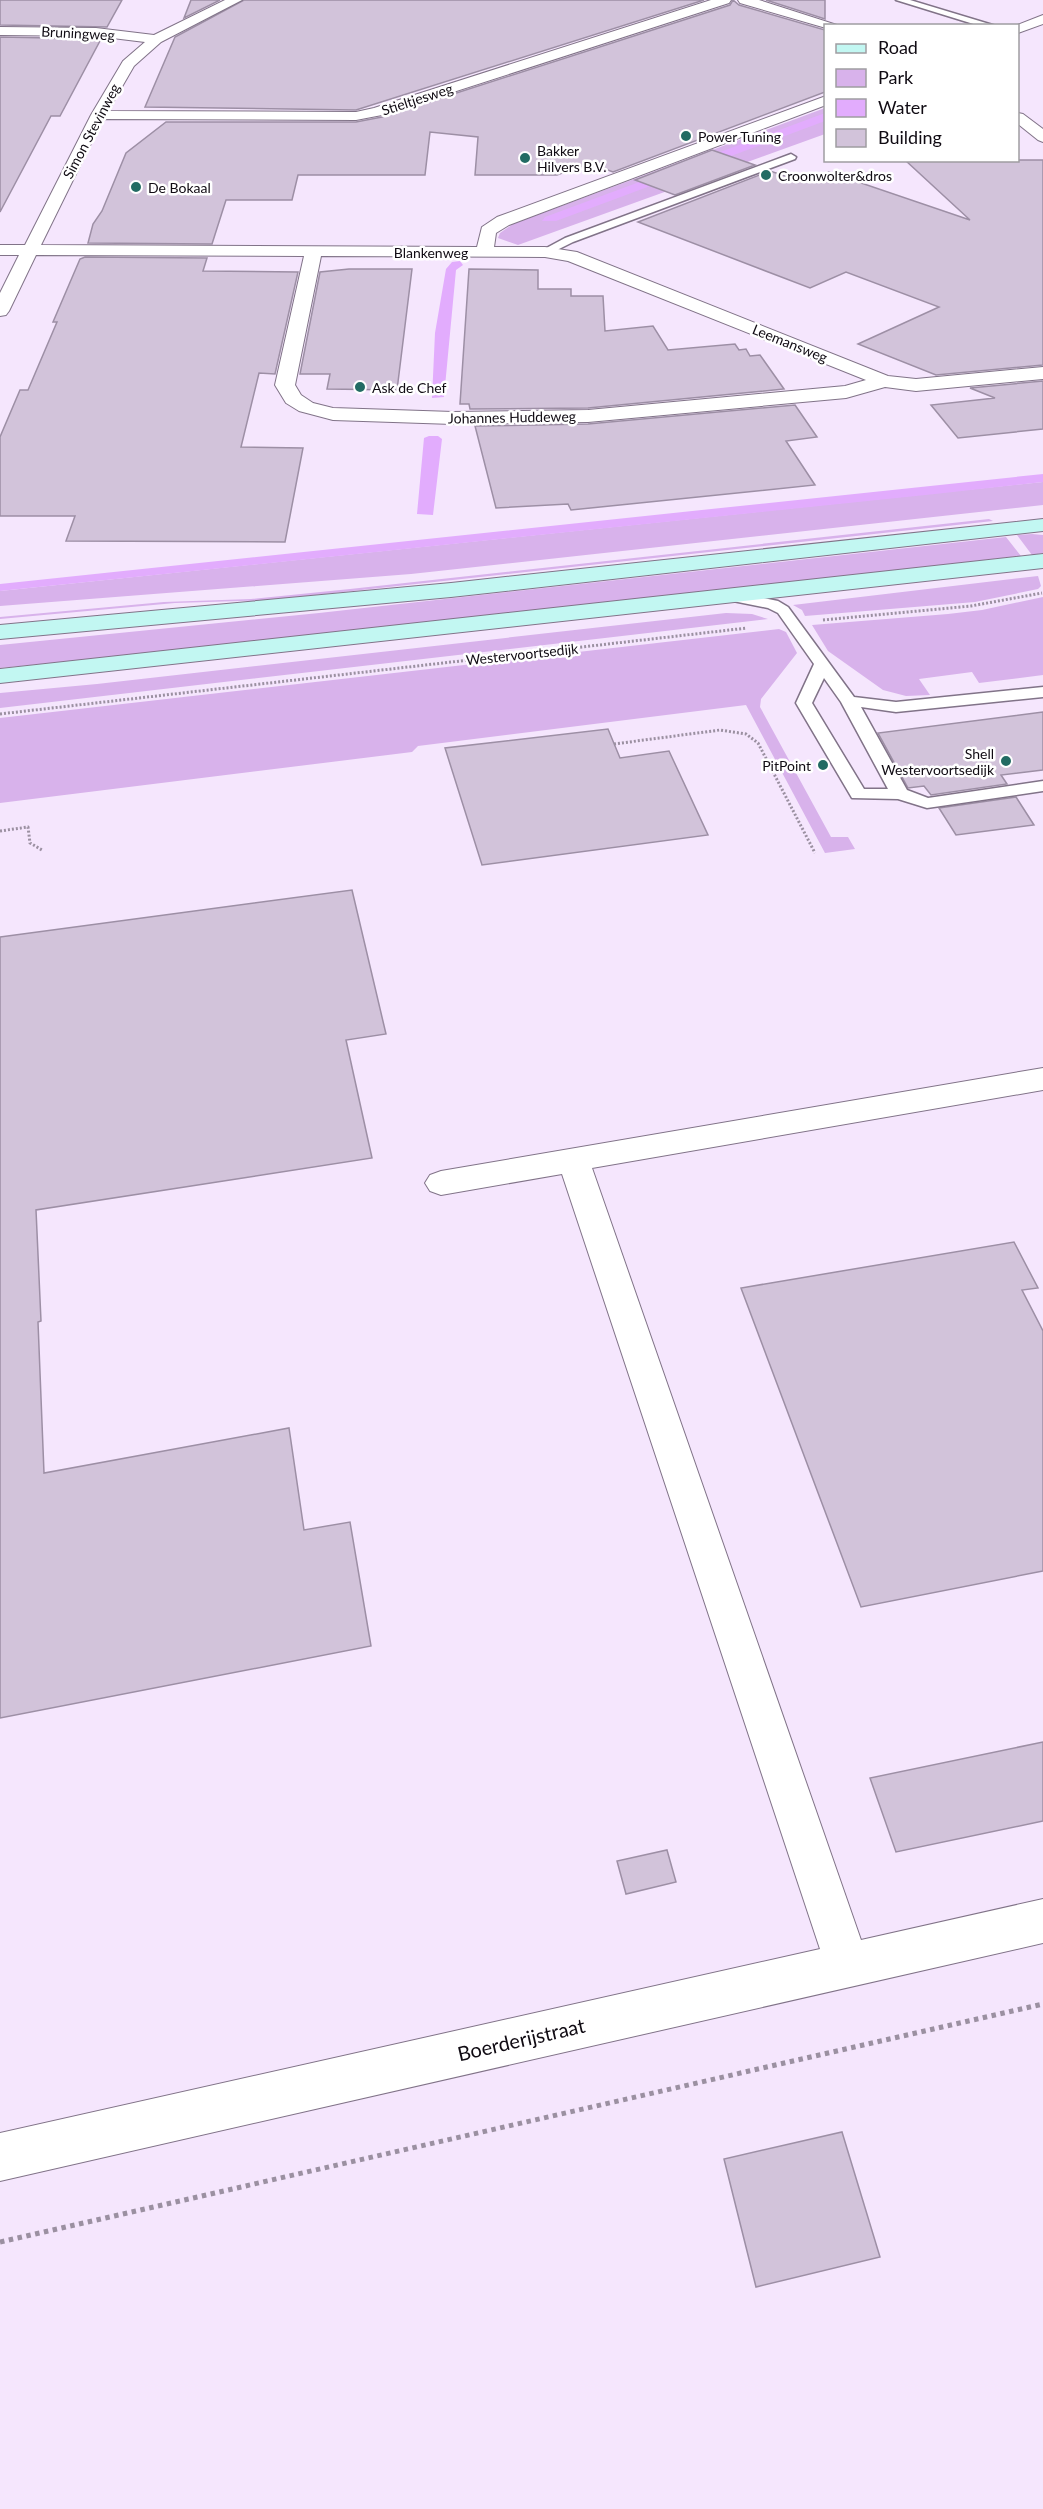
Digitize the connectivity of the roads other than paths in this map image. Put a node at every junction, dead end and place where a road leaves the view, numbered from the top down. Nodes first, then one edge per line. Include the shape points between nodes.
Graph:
1 (235, 0) edge
2 (724, 0) edge
3 (745, 0) edge
4 (900, 0) edge
5 (1043, 19) edge
6 (827, 24) edge
7 (985, 24) edge
8 (1019, 30) edge
9 (0, 31) edge
10 (1019, 32) edge
11 (1035, 37) dead end
12 (156, 39) junction
13 (824, 100) edge
14 (98, 115) junction
15 (1019, 119) edge
16 (1043, 137) edge
17 (791, 157) dead end
18 (0, 250) edge
19 (30, 250) junction
20 (313, 252) junction
21 (484, 252) junction
22 (545, 252) junction
23 (0, 311) edge
24 (1043, 373) edge
25 (884, 381) junction
26 (1043, 525) edge
27 (1043, 561) edge
28 (733, 597) junction
29 (0, 632) edge
30 (823, 663) junction
31 (0, 676) edge
32 (1043, 692) edge
33 (849, 700) junction
34 (1043, 786) edge
35 (900, 794) junction
36 (1043, 1079) edge
37 (574, 1161) junction
38 (441, 1183) dead end
39 (1043, 1922) edge
40 (848, 1965) junction
41 (0, 2157) edge

1 - 12 street, Simon Stevinweg
2 - 14 street, Stieltjesweg via 356,116
3 - 6 street
4 - 7 lane
5 - 8 street
9 - 12 street, Bruningweg via 96,32
10 - 11 street
12 - 14 street, Simon Stevinweg via 128,64
13 - 21 street, Blankenweg via 503,221 488,231
14 - 19 street, Simon Stevinweg
15 - 16 street
17 - 22 lane, Leemansweg
18 - 19 street, Blankenweg
19 - 20 street, Blankenweg
19 - 23 street, Simon Stevinweg
20 - 21 street, Blankenweg
20 - 25 street, Johannes Huddeweg via 285,385 292,399 333,414 453,418 588,416 846,392
21 - 22 street, Leemansweg
22 - 25 street, Leemansweg via 588,262
24 - 25 street, Leemansweg via 916,385
26 - 29 main road via 451,590
27 - 28 main road
28 - 30 lane via 773,604 783,610
28 - 31 main road
30 - 33 lane
30 - 35 lane via 804,702 858,794
32 - 33 lane via 896,707
33 - 35 lane
34 - 35 lane via 927,803
36 - 37 street
37 - 38 street
37 - 40 street
39 - 40 street, Boerderijstraat
40 - 41 street, Boerderijstraat

